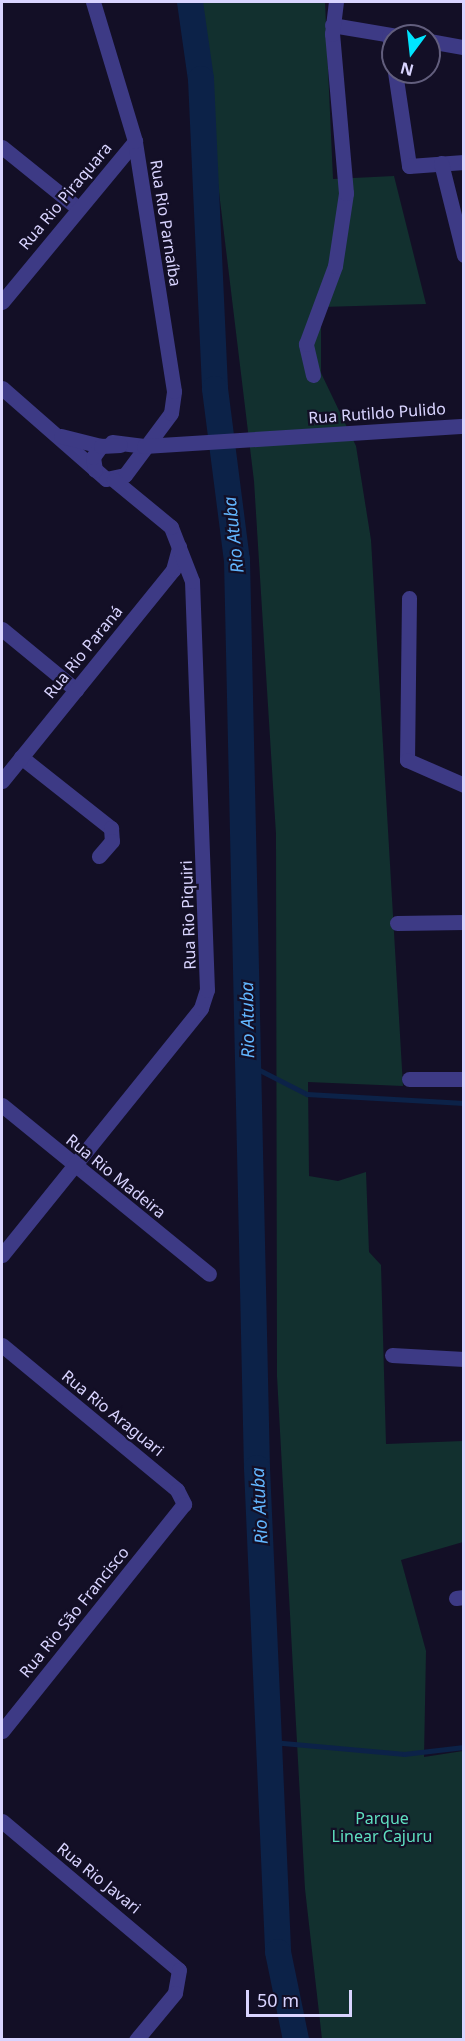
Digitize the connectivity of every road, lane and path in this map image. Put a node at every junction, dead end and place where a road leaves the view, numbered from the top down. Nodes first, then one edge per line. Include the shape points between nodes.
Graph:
1 (93, 2) edge
2 (336, 2) edge
3 (332, 25) junction
4 (381, 33) edge
5 (441, 43) edge
6 (464, 47) edge
7 (397, 84) edge
8 (135, 141) junction
9 (2, 147) edge
10 (464, 162) edge
11 (441, 164) junction
12 (78, 208) junction
13 (464, 255) edge
14 (2, 302) edge
15 (312, 375) dead end
16 (2, 388) edge
17 (464, 426) edge
18 (61, 436) junction
19 (106, 444) junction
20 (144, 446) junction
21 (95, 470) junction
22 (129, 470) junction
23 (114, 480) junction
24 (178, 542) junction
25 (409, 598) dead end
26 (2, 629) edge
27 (76, 690) junction
28 (21, 757) junction
29 (2, 781) edge
30 (464, 785) edge
31 (99, 856) dead end
32 (464, 922) edge
33 (397, 923) dead end
34 (464, 1078) edge
35 (409, 1079) dead end
36 (2, 1105) edge
37 (75, 1165) junction
38 (2, 1256) edge
39 (209, 1274) dead end
40 (2, 1345) edge
41 (392, 1355) dead end
42 (464, 1359) edge
43 (175, 1515) joint
44 (2, 1731) edge
45 (2, 1821) edge
46 (136, 2040) edge

1 - 8 street, Rua Rio Parnaíba
2 - 3 street
3 - 4 street
3 - 15 street via 346,193 336,266 306,344
5 - 6 street
7 - 11 street via 409,166
8 - 12 street, Rua Rio Piraquara
8 - 20 street, Rua Rio Parnaíba via 174,391 166,421
9 - 12 street
10 - 11 street
11 - 13 street
12 - 14 street, Rua Rio Piraquara
16 - 18 street
17 - 20 street, Rua Rutildo Pulido
18 - 19 street, Rua Rutildo Pulido
18 - 21 street
19 - 20 street, Rua Rutildo Pulido
19 - 21 street via 93,457
19 - 22 street via 130,455
20 - 22 street, Rua Rio Parnaíba
21 - 23 street
22 - 23 street
23 - 24 street via 171,527
24 - 27 street, Rua Rio Paraná via 173,570
24 - 37 street, Rua Rio Piquiri via 194,598 207,990 201,1008
25 - 30 street via 407,760
26 - 27 street
27 - 28 street, Rua Rio Paraná
28 - 29 street, Rua Rio Paraná
28 - 31 street via 111,828 112,841
32 - 33 street
34 - 35 street
36 - 37 street, Rua Rio Madeira
37 - 38 street, Rua Rio Piquiri
37 - 39 street, Rua Rio Madeira
40 - 43 street, Rua Rio Araguari via 177,1490 184,1504
41 - 42 street
43 - 44 street, Rua Rio São Francisco
45 - 46 street, Rua Rio Javari via 179,1970 175,1993

